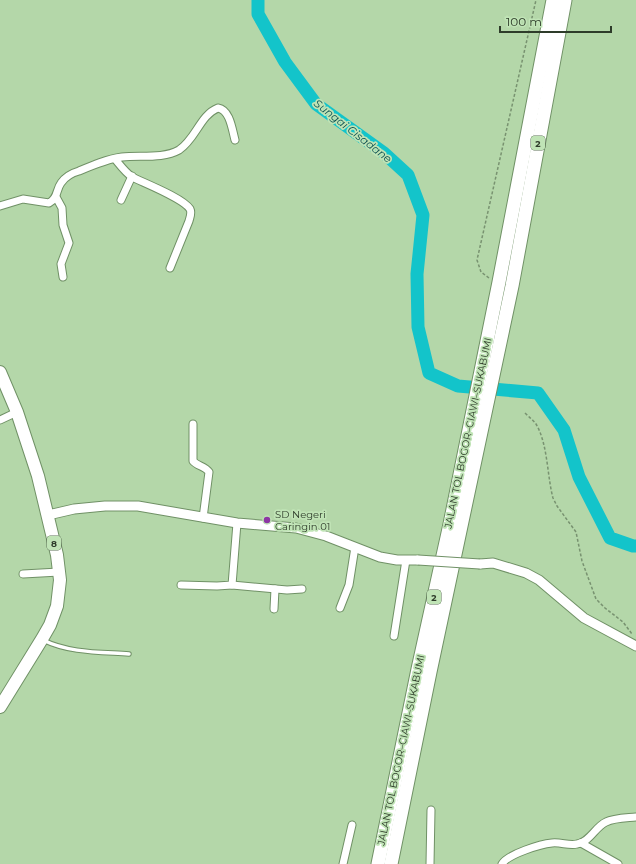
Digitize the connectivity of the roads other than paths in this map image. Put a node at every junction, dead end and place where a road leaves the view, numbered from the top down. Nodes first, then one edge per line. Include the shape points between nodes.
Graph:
1 (553, 0) edge
2 (565, 0) edge
3 (235, 140) dead end
4 (115, 159) junction
5 (132, 176) junction
6 (56, 197) junction
7 (121, 200) dead end
8 (0, 206) edge
9 (170, 268) dead end
10 (63, 277) dead end
11 (0, 372) edge
12 (17, 412) junction
13 (0, 420) edge
14 (193, 424) dead end
15 (48, 515) junction
16 (203, 518) junction
17 (237, 523) junction
18 (455, 525) junction
19 (355, 547) junction
20 (406, 560) junction
21 (59, 572) junction
22 (23, 574) dead end
23 (181, 585) dead end
24 (232, 585) junction
25 (275, 589) junction
26 (302, 589) dead end
27 (340, 608) dead end
28 (274, 609) dead end
29 (394, 636) dead end
30 (42, 639) junction
31 (634, 644) edge
32 (129, 654) dead end
33 (0, 707) edge
34 (408, 752) junction
35 (431, 810) dead end
36 (636, 817) edge
37 (352, 825) dead end
38 (582, 843) junction
39 (343, 864) edge
40 (378, 864) edge
41 (391, 864) edge
42 (430, 864) edge
43 (502, 864) edge
44 (618, 864) edge

1 - 18 highway, JALAN TOL BOGOR–CIAWI–SUKABUMI / 2 via 494,280
2 - 18 highway, JALAN TOL BOGOR–CIAWI–SUKABUMI / 2 via 512,286
3 - 4 street via 226,114 218,108 208,113 179,150 164,155
4 - 5 street
4 - 6 street via 70,175 61,183
5 - 7 street
5 - 9 street via 177,199 190,210 191,216
6 - 8 street via 49,203 22,199
6 - 10 street via 62,208 63,225 69,243 61,264
11 - 12 highway, 8
12 - 13 street
12 - 15 highway, 8
14 - 16 street via 193,461 209,472
15 - 16 street via 117,505 144,507
15 - 21 highway, 8
16 - 17 street
17 - 19 street via 296,528
17 - 24 street
18 - 34 highway, JALAN TOL BOGOR–CIAWI–SUKABUMI / 2
19 - 20 street via 380,557
19 - 27 street via 349,585
20 - 29 street
20 - 31 street, bridge via 493,563 526,573 539,580 584,618
21 - 22 street
21 - 30 highway, 8 via 57,606
23 - 24 street
24 - 25 street
25 - 26 street
25 - 28 street
30 - 32 lane via 78,650
30 - 33 highway, 8
34 - 40 highway, JALAN TOL BOGOR–CIAWI–SUKABUMI / 2
34 - 41 highway, JALAN TOL BOGOR–CIAWI–SUKABUMI / 2
35 - 42 street
36 - 38 street via 605,822
37 - 39 street
38 - 43 street via 547,844 512,856
38 - 44 street

